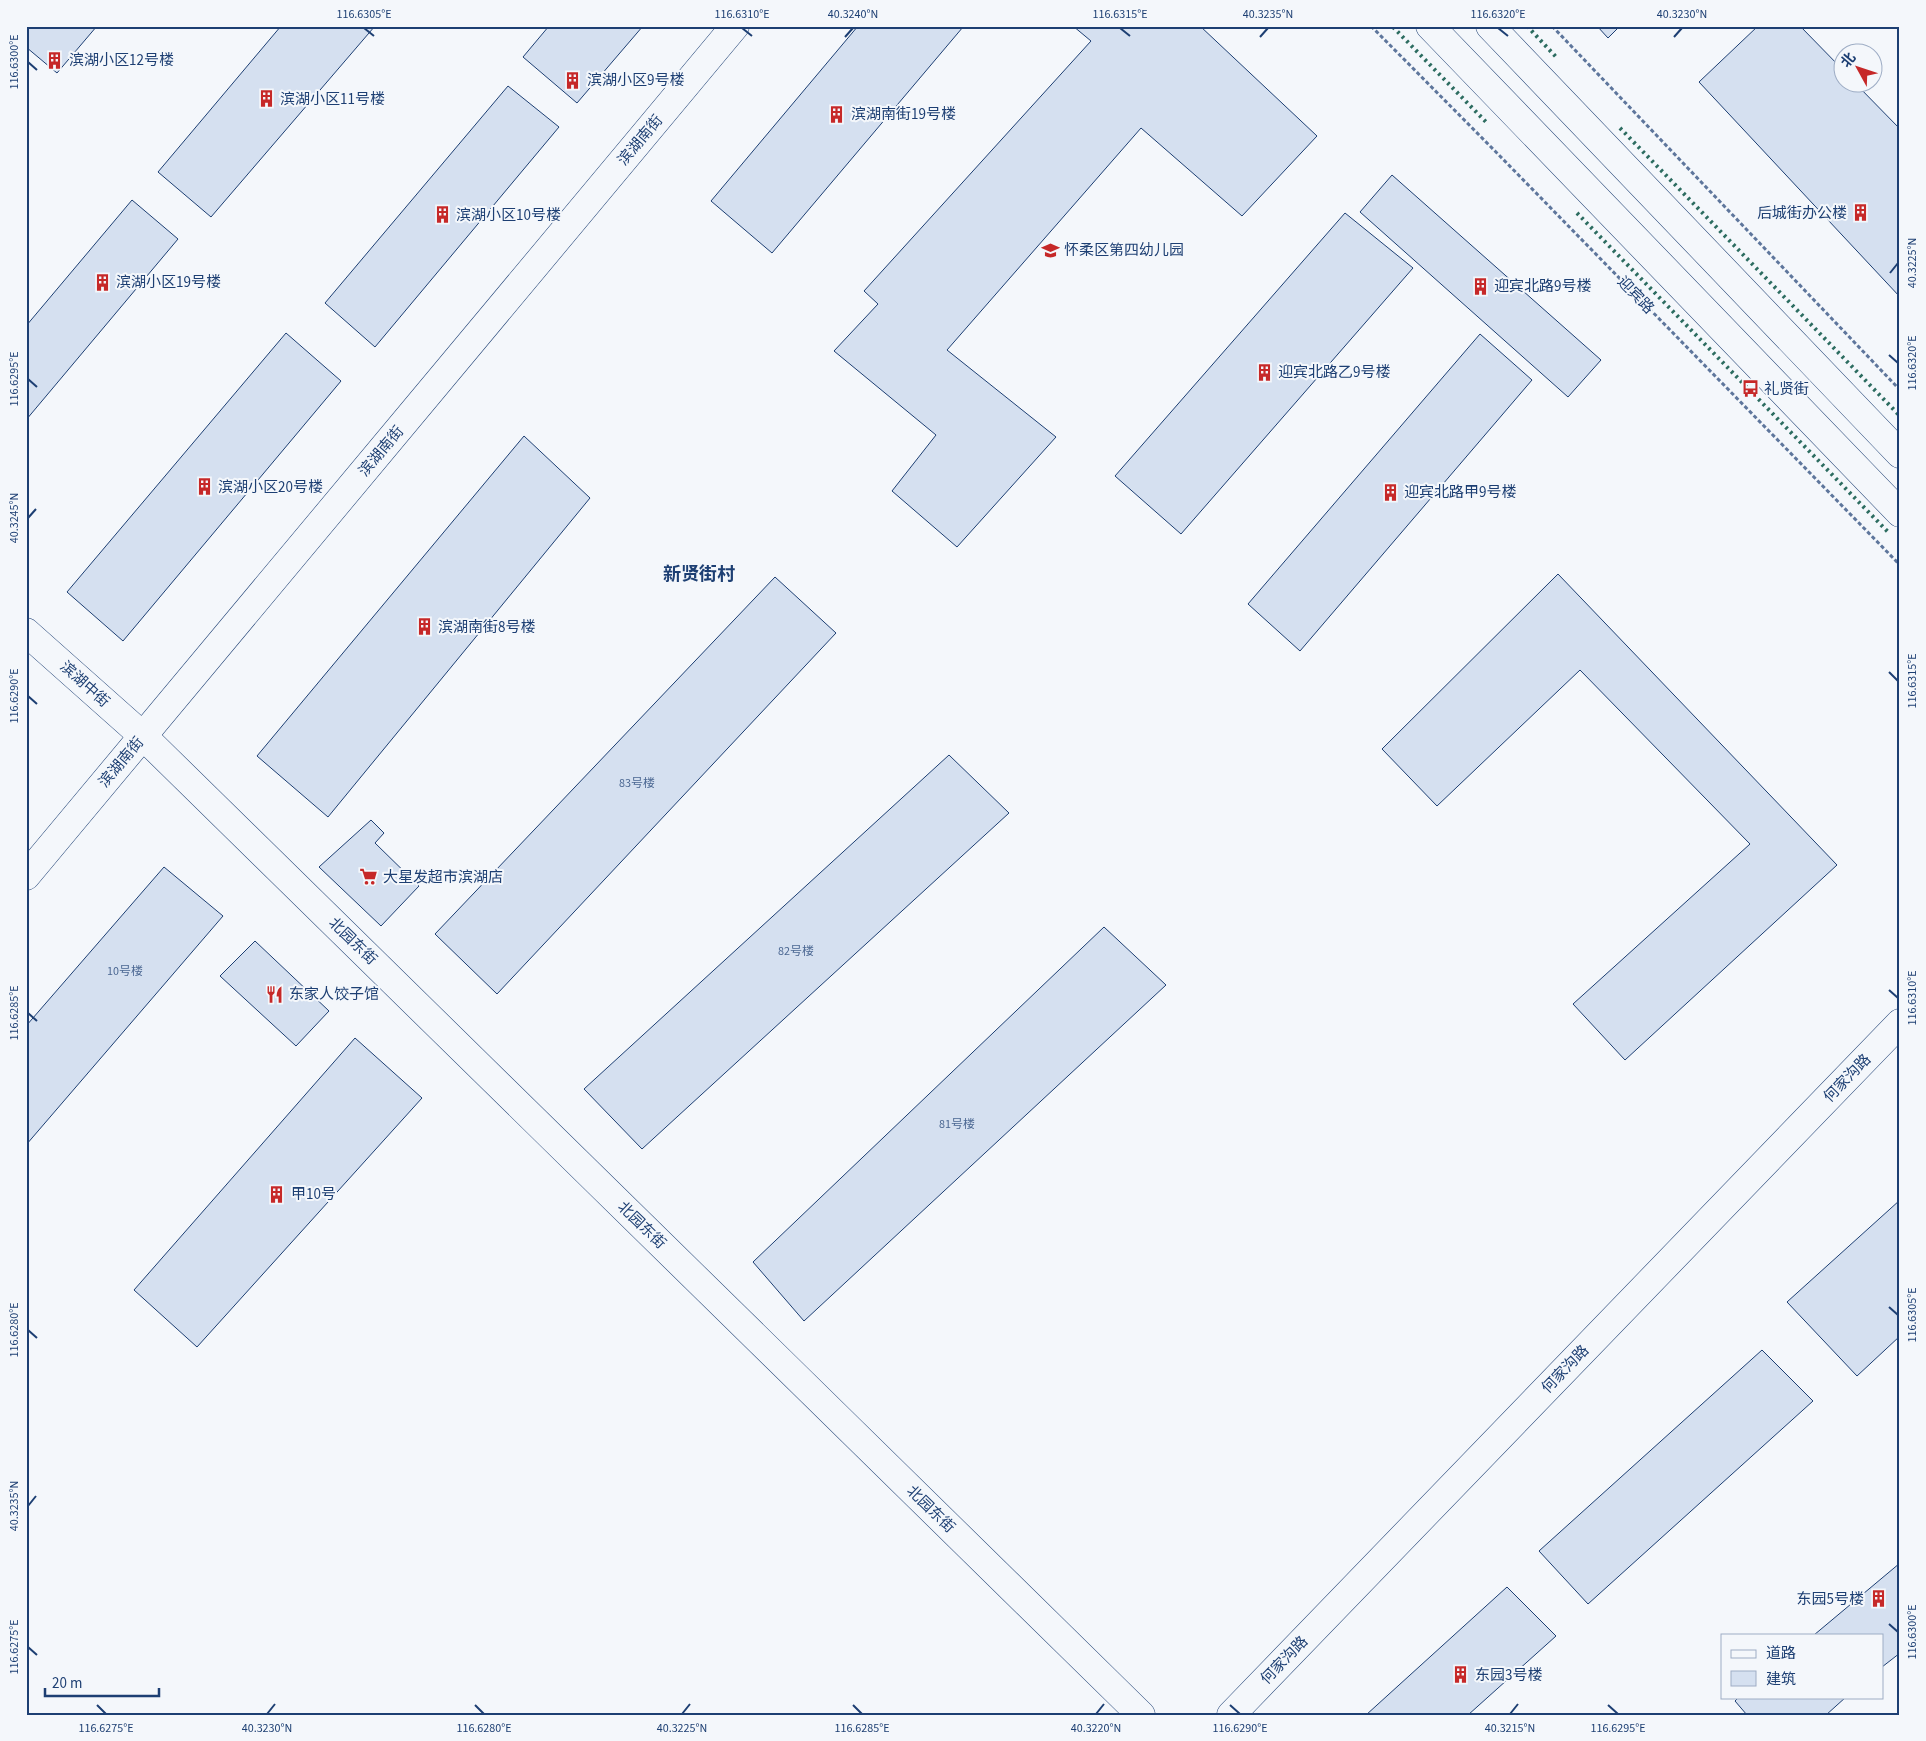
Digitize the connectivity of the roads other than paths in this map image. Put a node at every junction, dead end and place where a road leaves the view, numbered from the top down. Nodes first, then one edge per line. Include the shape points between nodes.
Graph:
1 (735, 26) edge
2 (1430, 26) edge
3 (1490, 26) edge
4 (1900, 454) edge
5 (1900, 513) edge
6 (26, 632) edge
7 (143, 736) junction
8 (26, 876) edge
9 (1900, 1023) edge
10 (1141, 1715) edge
11 (1231, 1715) edge

1 - 7 street, 滨湖南街
2 - 5 street
3 - 4 street
6 - 7 street, 滨湖中街
7 - 8 street, 滨湖南街
7 - 10 street, 北园东街
9 - 11 street, 何家沟路

